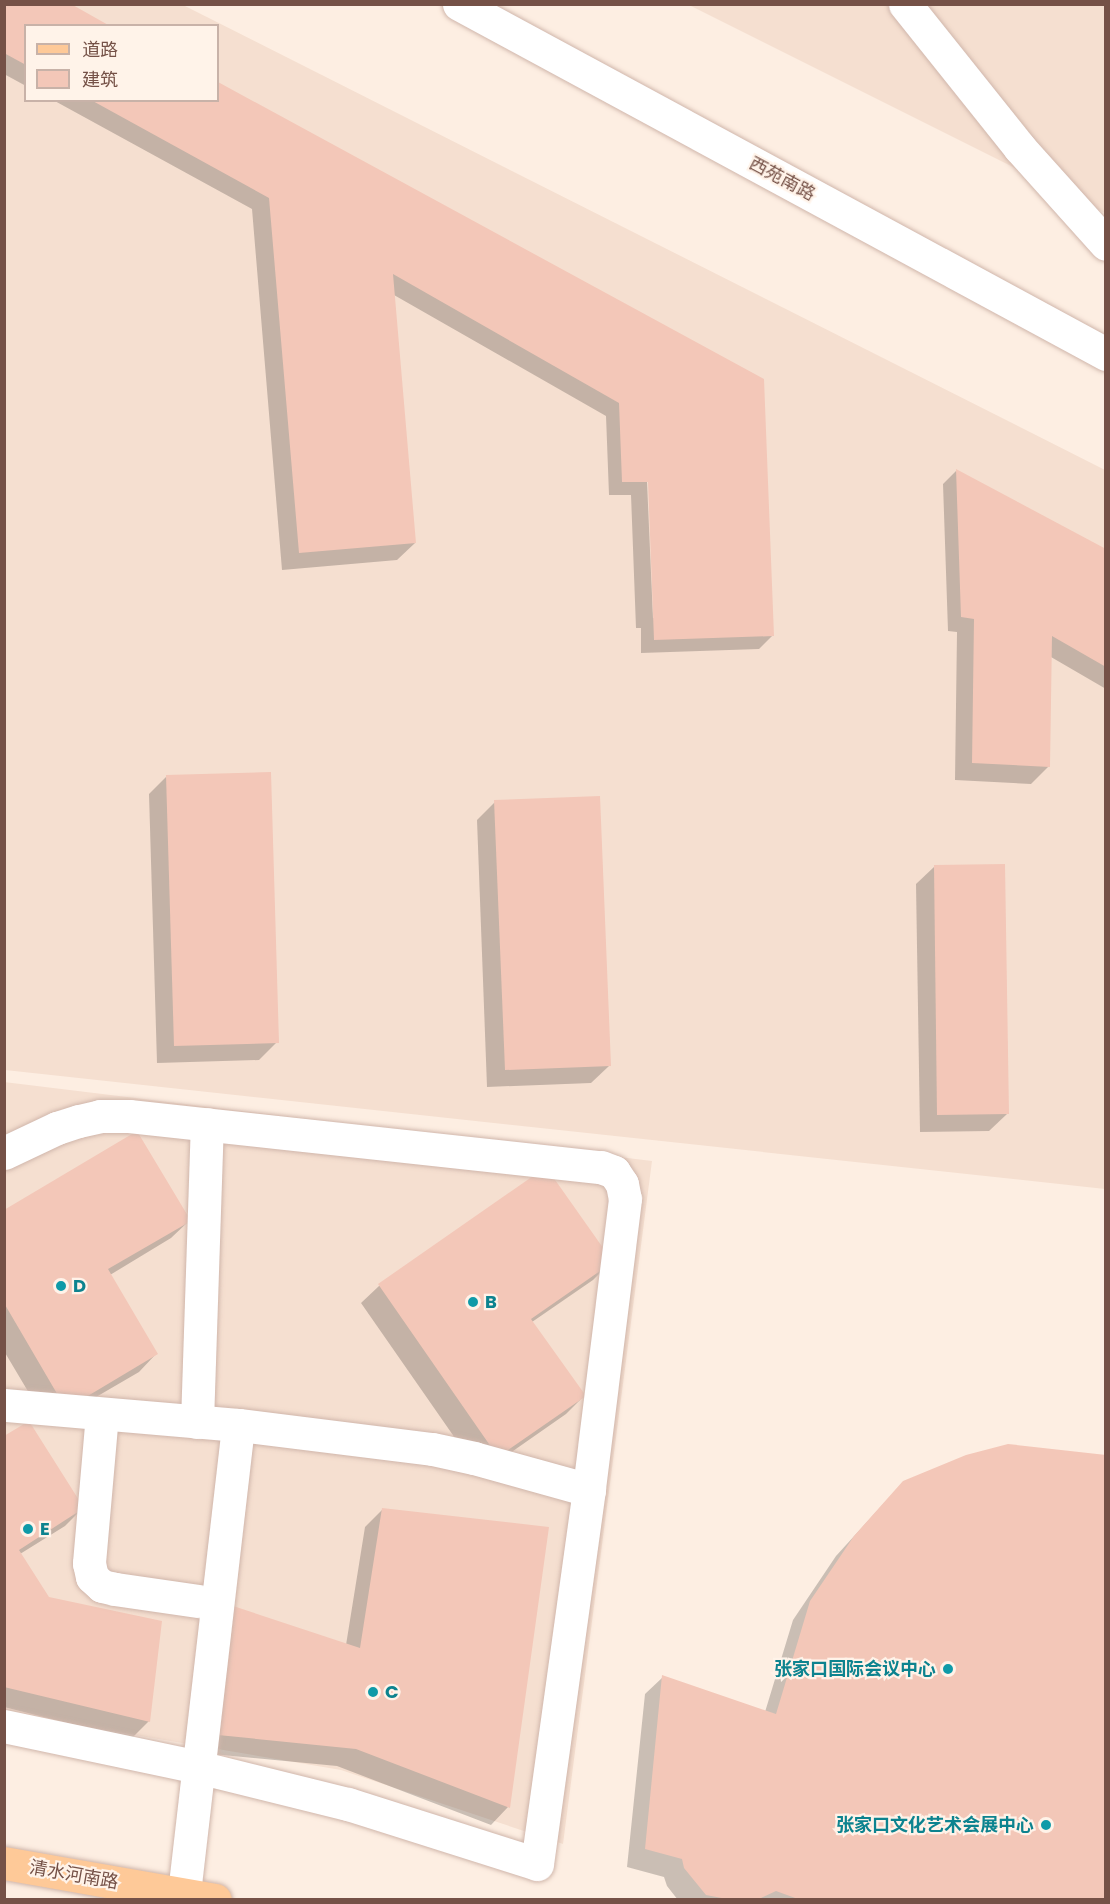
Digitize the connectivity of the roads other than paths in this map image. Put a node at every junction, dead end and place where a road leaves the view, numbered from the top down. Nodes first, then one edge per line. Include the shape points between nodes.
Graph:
1 (459, 4) edge
2 (905, 4) edge
3 (1106, 244) edge
4 (1106, 354) edge
5 (207, 1124) junction
6 (4, 1153) edge
7 (4, 1406) edge
8 (102, 1414) junction
9 (218, 1423) junction
10 (589, 1490) junction
11 (198, 1601) junction
12 (4, 1725) edge
13 (189, 1765) junction
14 (4, 1863) edge
15 (188, 1894) edge

1 - 4 street, 西苑南路
2 - 3 street via 1019,147
5 - 6 street via 100,1116 57,1128
5 - 9 street
5 - 10 street via 601,1167 614,1172 625,1199
7 - 8 street
8 - 9 street
8 - 11 street via 88,1563 92,1577 102,1586 115,1589
9 - 10 street via 432,1449
9 - 11 street
9 - 13 street
10 - 13 street via 537,1864 348,1804
11 - 13 street
12 - 13 street
13 - 15 street
14 - 15 main road, 清水河南路

